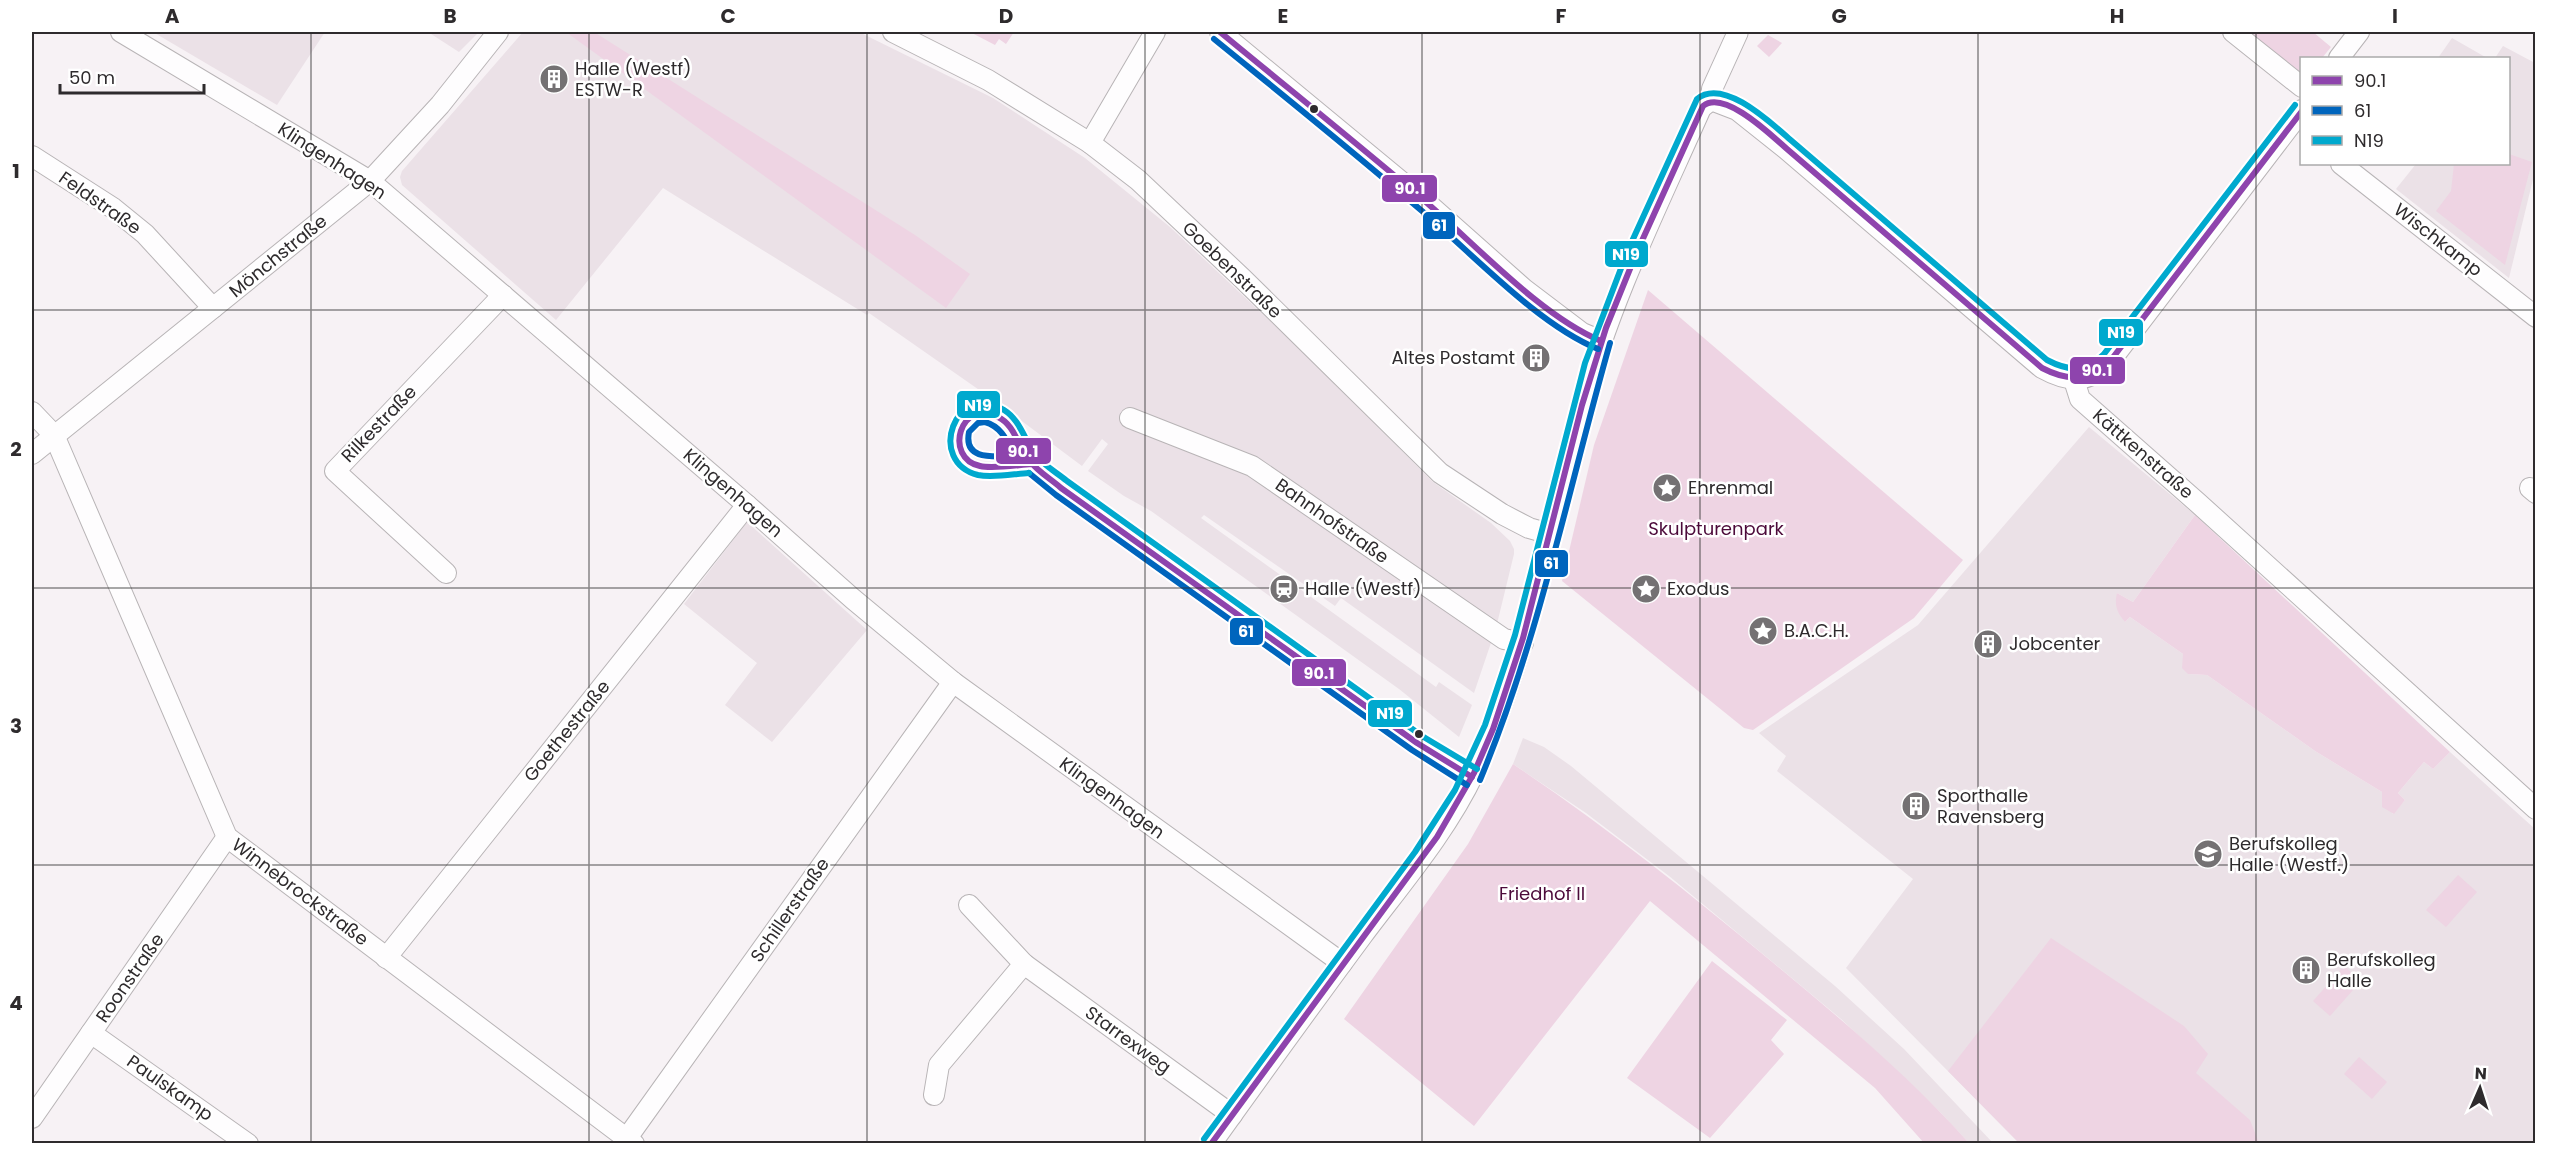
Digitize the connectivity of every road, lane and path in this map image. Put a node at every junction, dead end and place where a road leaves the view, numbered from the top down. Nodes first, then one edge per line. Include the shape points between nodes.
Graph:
1 (121, 32) edge
2 (498, 32) edge
3 (893, 32) edge
4 (1155, 32) edge
5 (1220, 32) edge
6 (1738, 32) edge
7 (2233, 32) edge
8 (2359, 32) edge
9 (2340, 57) edge
10 (2300, 86) edge
11 (1711, 100) junction
12 (2298, 122) edge
13 (1089, 143) junction
14 (32, 156) edge
15 (2342, 165) edge
16 (370, 181) junction
17 (503, 295) junction
18 (213, 308) junction
19 (2535, 316) edge
20 (1601, 341) junction
21 (2074, 380) junction
22 (32, 412) edge
23 (1130, 418) dead end
24 (54, 435) junction
25 (32, 454) edge
26 (747, 505) junction
27 (1550, 534) junction
28 (446, 573) dead end
29 (1523, 643) junction
30 (953, 682) junction
31 (2535, 809) edge
32 (227, 837) junction
33 (969, 904) dead end
34 (386, 958) junction
35 (1342, 963) junction
36 (1024, 964) junction
37 (91, 1033) junction
38 (934, 1095) dead end
39 (1232, 1115) junction
40 (32, 1118) edge
41 (630, 1141) edge
42 (248, 1143) edge
43 (1211, 1143) edge

1 - 16 street, Klingenhagen
2 - 16 street, Mönchstraße via 440,105
3 - 13 street, Goebenstraße via 988,80
4 - 13 street
5 - 20 street via 1524,289 1582,333
6 - 11 street via 1712,89
7 - 10 street
8 - 9 street
11 - 20 street via 1701,108
11 - 21 street via 1737,110 1786,149 2042,368
12 - 21 street via 2112,360 2088,378
13 - 27 street, Goebenstraße via 1138,180 1440,473 1502,514
14 - 18 street, Feldstraße via 113,208 145,234
15 - 19 street, Wischkamp
16 - 17 street, Klingenhagen
16 - 18 street, Mönchstraße
17 - 26 street, Klingenhagen
17 - 28 street, Rilkestraße via 335,471
18 - 24 street, Mönchstraße
20 - 27 street
21 - 31 street, Kättkenstraße via 2080,399
22 - 24 street, Winnebrockstraße
23 - 29 street, Bahnhofstraße via 1252,466 1504,639
24 - 25 street, Mönchstraße
24 - 32 street, Winnebrockstraße
26 - 30 street, Klingenhagen
26 - 34 street, Goethestraße
27 - 29 street
29 - 35 street via 1472,777 1433,841
30 - 35 street, Klingenhagen
30 - 41 street, Schillerstraße
32 - 34 street, Winnebrockstraße
32 - 37 street, Roonstraße
33 - 36 street, Starrexweg
34 - 41 street, Winnebrockstraße
35 - 39 street
36 - 38 street via 939,1065
36 - 39 street, Starrexweg
37 - 40 street, Roonstraße
37 - 42 street, Paulskamp
39 - 43 street

